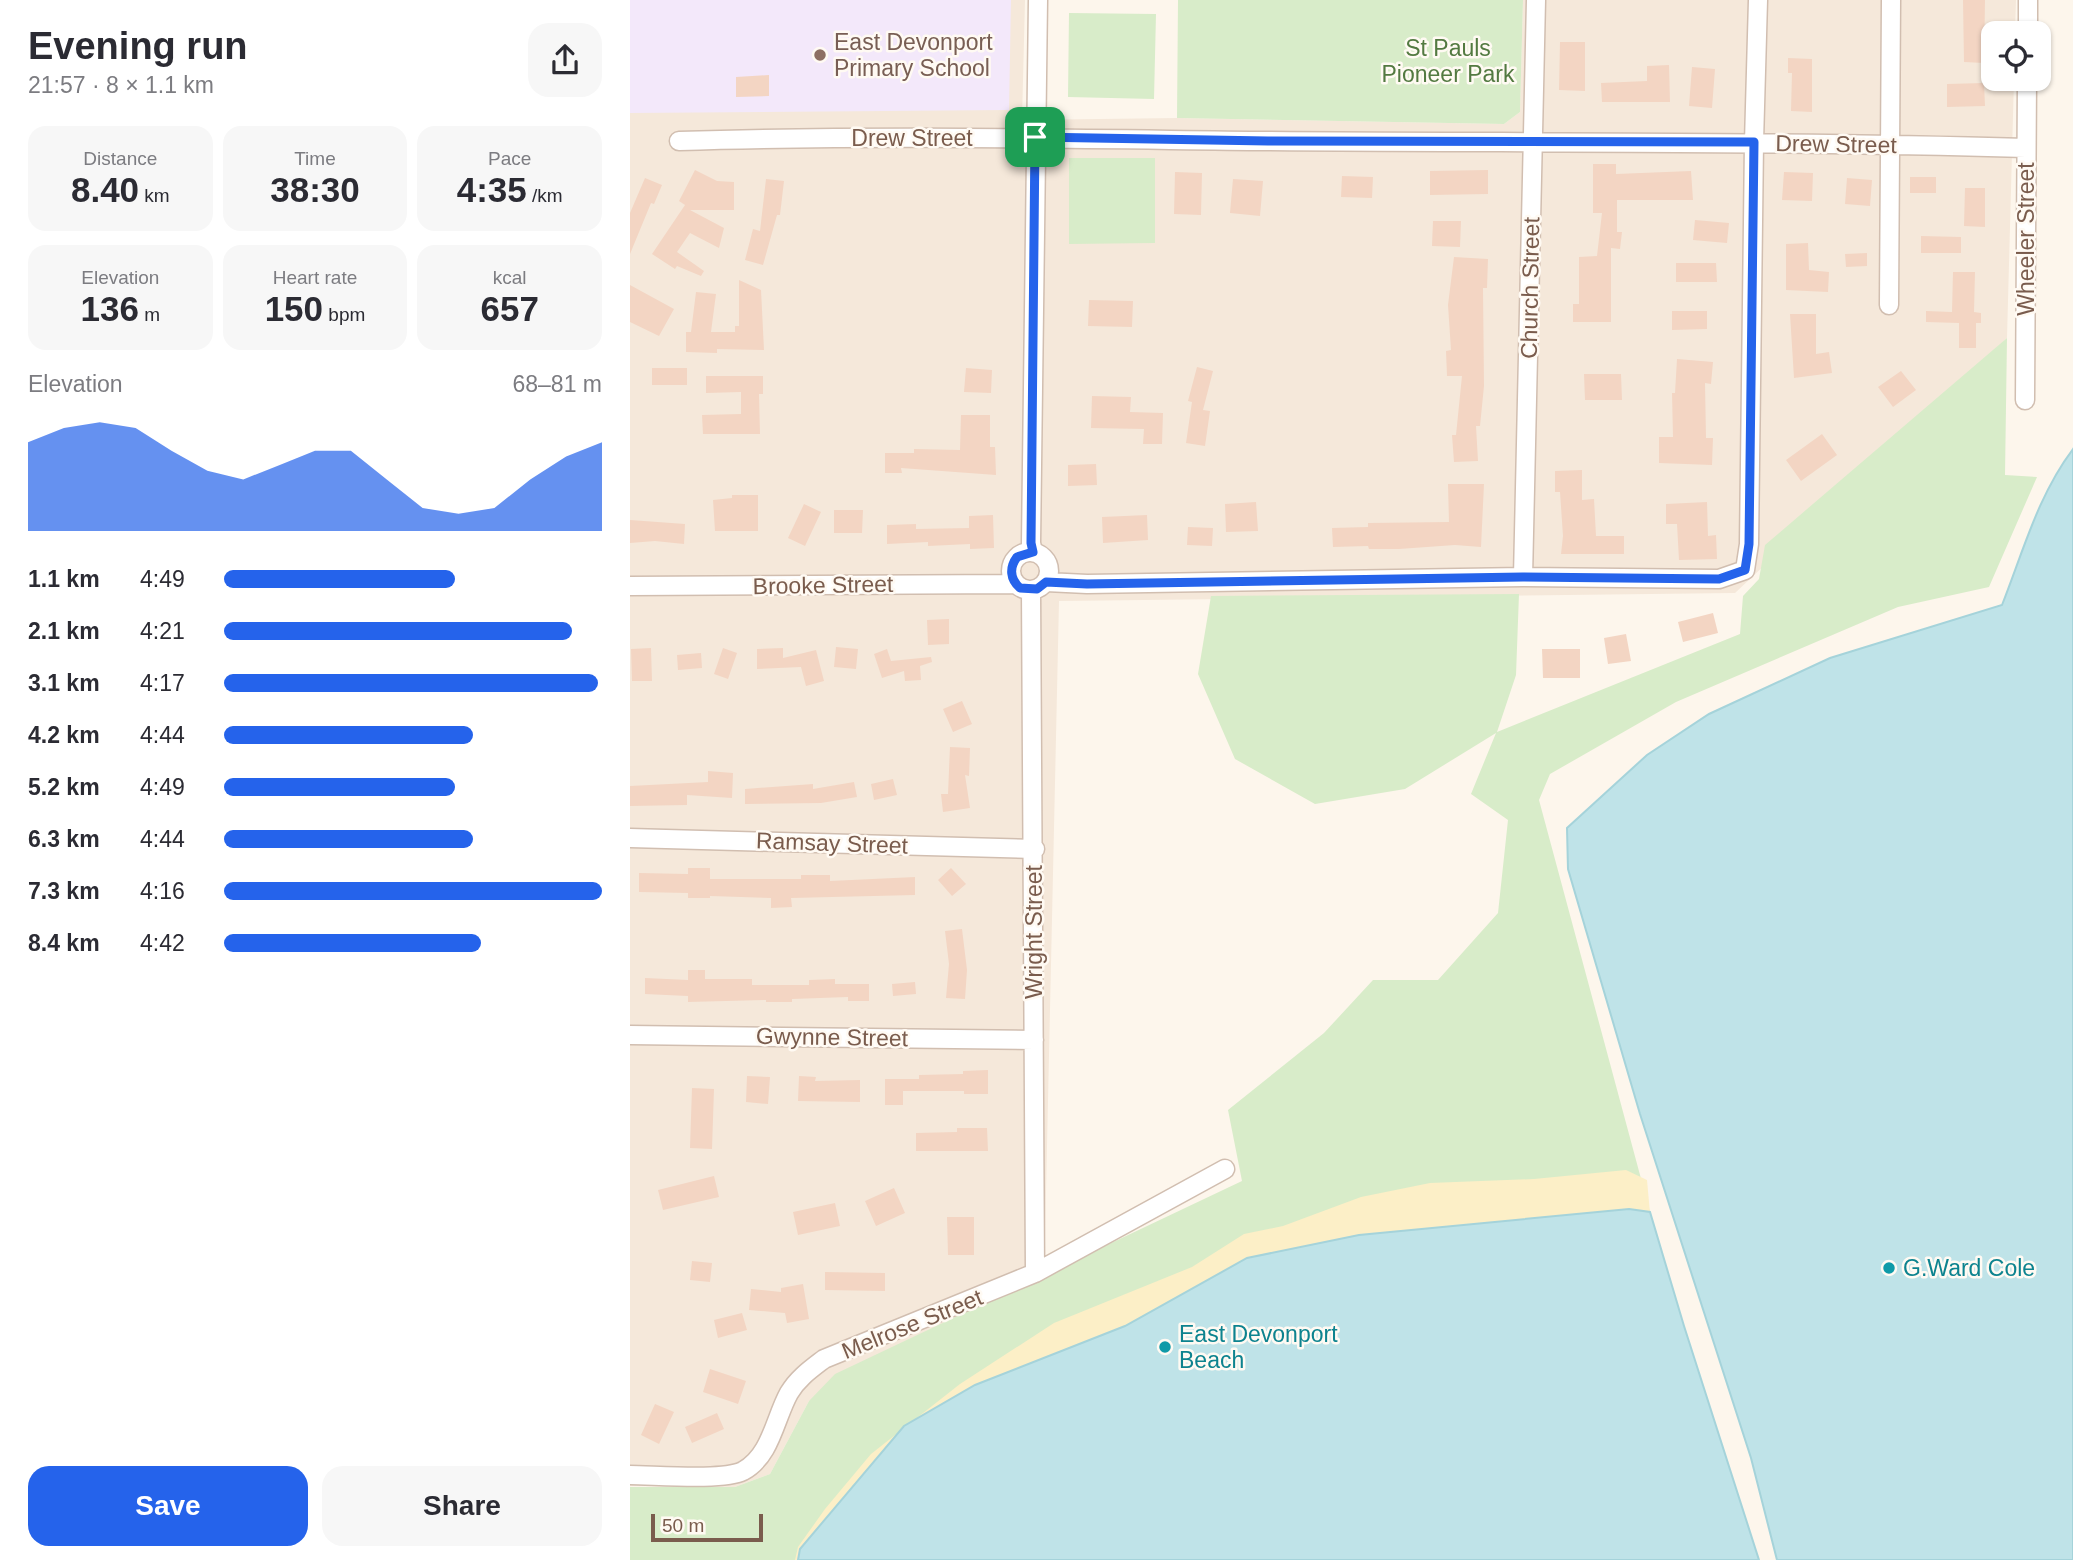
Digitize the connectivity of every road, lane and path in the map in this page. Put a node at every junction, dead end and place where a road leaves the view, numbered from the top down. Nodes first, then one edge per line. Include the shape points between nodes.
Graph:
1 (1038, 0) edge
2 (1536, 0) edge
3 (1758, 0) edge
4 (1891, 0) edge
5 (2028, 0) edge
6 (2028, 21) edge
7 (2027, 91) edge
8 (1035, 137) junction
9 (679, 141) dead end
10 (1534, 141) junction
11 (1754, 142) junction
12 (1889, 144) junction
13 (2026, 148) junction
14 (1889, 305) dead end
15 (2025, 400) dead end
16 (1033, 552) junction
17 (1523, 577) junction
18 (1031, 585) junction
19 (630, 586) edge
20 (630, 838) edge
21 (1035, 849) junction
22 (630, 1035) edge
23 (1034, 1040) junction
24 (1225, 1169) dead end
25 (1035, 1273) junction
26 (630, 1475) edge

1 - 8 street
2 - 10 street, Church Street
3 - 11 street
4 - 12 street
5 - 6 street
7 - 13 street, Wheeler Street
8 - 9 street, Drew Street
8 - 10 street, Drew Street
8 - 16 street
10 - 11 street, Drew Street
10 - 17 street, Church Street
11 - 12 street, Drew Street
11 - 17 street, Brooke Street via 1745,570 1719,579
12 - 13 street, Drew Street
12 - 14 street
13 - 15 street, Wheeler Street
16 - 18 street via 1048,564
16 - 18 street via 1013,562 1011,573
17 - 18 street, Brooke Street
18 - 19 street, Brooke Street
18 - 21 street, Wright Street
20 - 21 street, Ramsay Street
21 - 23 street, Wright Street
22 - 23 street, Gwynne Street
23 - 25 street, Wright Street
24 - 25 street, Melrose Street
25 - 26 street, Melrose Street via 824,1359 804,1373 789,1392 760,1458 742,1472

